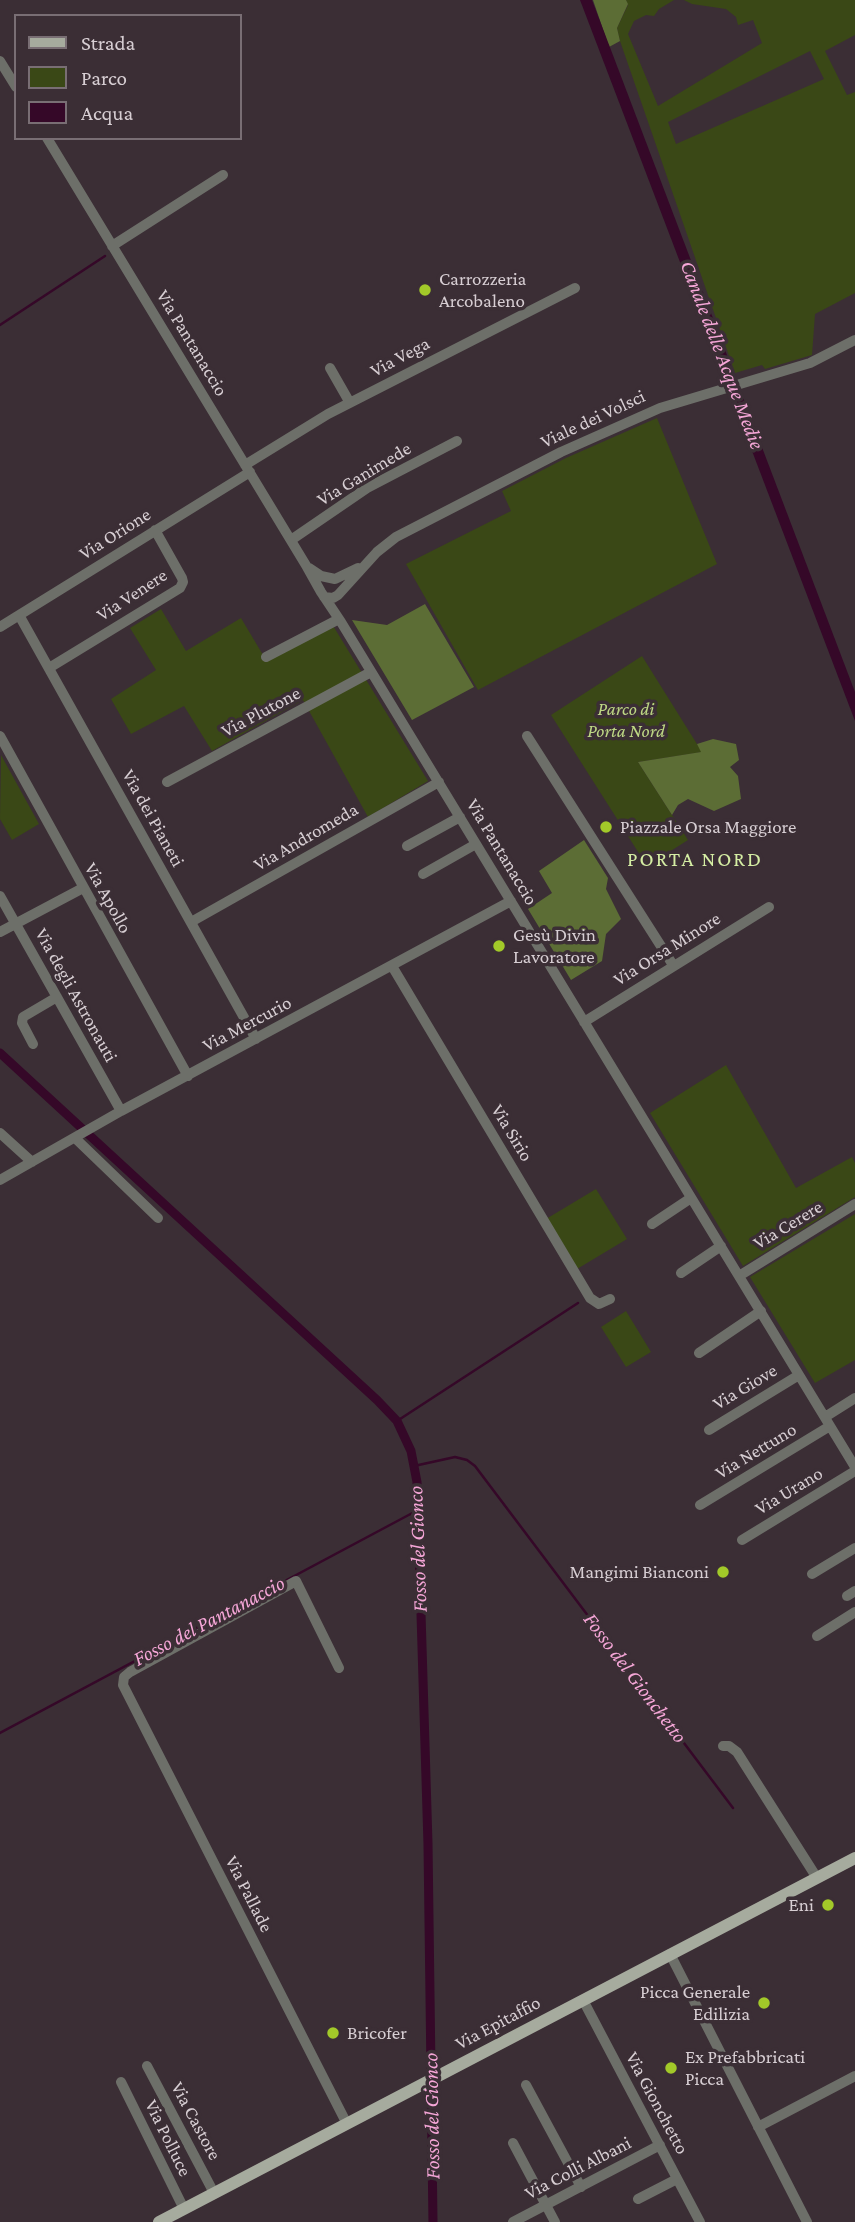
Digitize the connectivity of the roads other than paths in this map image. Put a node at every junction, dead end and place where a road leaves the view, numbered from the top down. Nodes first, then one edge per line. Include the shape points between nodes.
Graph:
1 (0, 61) edge
2 (14, 84) edge
3 (48, 140) edge
4 (223, 175) dead end
5 (112, 246) junction
6 (575, 288) dead end
7 (855, 340) edge
8 (330, 368) dead end
9 (350, 403) junction
10 (457, 441) dead end
11 (248, 469) junction
12 (155, 530) junction
13 (291, 540) junction
14 (363, 566) junction
15 (307, 567) junction
16 (331, 578) junction
17 (330, 594) junction
18 (19, 615) junction
19 (340, 619) junction
20 (0, 627) edge
21 (266, 657) dead end
22 (49, 668) junction
23 (372, 672) junction
24 (0, 736) edge
25 (527, 736) dead end
26 (167, 782) dead end
27 (439, 782) junction
28 (460, 817) junction
29 (476, 844) junction
30 (407, 846) dead end
31 (423, 874) dead end
32 (83, 888) junction
33 (0, 896) edge
34 (511, 901) junction
35 (769, 906) dead end
36 (191, 922) junction
37 (15, 924) junction
38 (0, 932) edge
39 (392, 965) junction
40 (673, 965) junction
41 (57, 997) junction
42 (584, 1021) junction
43 (256, 1039) junction
44 (33, 1044) dead end
45 (188, 1076) junction
46 (121, 1111) junction
47 (0, 1133) edge
48 (78, 1137) junction
49 (32, 1162) junction
50 (0, 1180) edge
51 (691, 1198) junction
52 (855, 1204) edge
53 (158, 1219) dead end
54 (652, 1224) dead end
55 (721, 1246) junction
56 (681, 1273) dead end
57 (739, 1276) junction
58 (610, 1299) dead end
59 (761, 1311) junction
60 (699, 1353) dead end
61 (799, 1375) junction
62 (855, 1398) edge
63 (827, 1421) junction
64 (709, 1430) dead end
65 (855, 1469) edge
66 (700, 1505) dead end
67 (742, 1541) dead end
68 (855, 1548) edge
69 (812, 1574) dead end
70 (855, 1612) edge
71 (817, 1636) dead end
72 (339, 1668) dead end
73 (723, 1746) dead end
74 (855, 1858) edge
75 (817, 1878) junction
76 (670, 1954) junction
77 (583, 2000) junction
78 (147, 2066) dead end
79 (855, 2076) edge
80 (121, 2082) dead end
81 (526, 2085) dead end
82 (347, 2124) junction
83 (758, 2127) junction
84 (513, 2143) dead end
85 (660, 2146) junction
86 (677, 2179) junction
87 (582, 2187) junction
88 (214, 2193) junction
89 (638, 2199) dead end
90 (546, 2205) junction
91 (184, 2209) junction
92 (159, 2222) edge
93 (513, 2222) edge
94 (555, 2222) edge
95 (700, 2222) edge
96 (807, 2222) edge

1 - 2 street
3 - 5 street, Via Pantanaccio
4 - 5 street
5 - 11 street, Via Pantanaccio
6 - 9 street, Via Vega
7 - 14 street, Viale dei Volsci via 810,363 653,411 561,452 402,533
8 - 9 street
9 - 11 street, Via Vega
10 - 13 street, Via Ganimede via 367,488
11 - 12 street, Via Orione
11 - 13 street, Via Pantanaccio
12 - 18 street, Via Orione
12 - 22 street, Via Venere via 182,578 180,588
13 - 15 street, Via Pantanaccio
14 - 16 street, Viale dei Volsci
14 - 17 street, Viale dei Volsci via 358,575
15 - 16 street
15 - 17 street, Via Pantanaccio
16 - 17 street via 340,583
16 - 17 street via 321,582
17 - 19 street, Via Pantanaccio
18 - 20 street, Via Orione
18 - 22 street, Via dei Pianeti
19 - 21 street
19 - 23 street, Via Pantanaccio
22 - 36 street, Via dei Pianeti
23 - 26 street, Via Plutone
23 - 27 street, Via Pantanaccio
24 - 32 street, Via Apollo
25 - 40 street
27 - 28 street, Via Pantanaccio
27 - 36 street, Via Andromeda
28 - 29 street, Via Pantanaccio
28 - 30 street
29 - 31 street
29 - 34 street, Via Pantanaccio
32 - 37 street
32 - 45 street, Via Apollo
33 - 37 street, Via degli Astronauti
34 - 39 street, Via Mercurio
34 - 42 street, Via Pantanaccio
35 - 40 street, Via Orsa Minore
36 - 43 street, Via dei Pianeti
37 - 38 street
37 - 41 street, Via degli Astronauti
39 - 43 street, Via Mercurio
39 - 58 street, Via Sirio via 592,1300 599,1304
40 - 42 street, Via Orsa Minore
41 - 44 street via 23,1017
41 - 46 street, Via degli Astronauti
42 - 51 street, Via Pantanaccio
43 - 45 street, Via Mercurio
45 - 46 street, Via Mercurio
46 - 48 street, Via Mercurio
47 - 49 street
48 - 49 street, Via Mercurio
48 - 53 street
49 - 50 street, Via Mercurio
51 - 54 street
51 - 55 street, Via Pantanaccio
52 - 57 street, Via Cerere
55 - 56 street
55 - 57 street, Via Pantanaccio
57 - 59 street, Via Pantanaccio
59 - 60 street
59 - 61 street, Via Pantanaccio
61 - 63 street, Via Pantanaccio
61 - 64 street, Via Giove
62 - 63 street
63 - 65 street, Via Pantanaccio
63 - 66 street, Via Nettuno
65 - 67 street, Via Urano
68 - 69 street
70 - 71 street
72 - 82 street, Via Pallade via 296,1581 123,1680 124,1691
73 - 75 street via 737,1752
74 - 75 main road, Via Epitaffio
75 - 76 main road, Via Epitaffio
76 - 77 main road, Via Epitaffio
76 - 83 street
77 - 82 main road, Via Epitaffio
77 - 85 street, Via Gionchetto
78 - 88 street, Via Castore
79 - 83 street
80 - 91 street, Via Polluce
81 - 87 street
82 - 88 main road, Via Epitaffio
83 - 96 street
84 - 90 street
85 - 86 street, Via Gionchetto
85 - 87 street, Via Colli Albani
86 - 89 street
86 - 95 street, Via Gionchetto
87 - 90 street, Via Colli Albani
88 - 91 main road, Via Epitaffio
90 - 93 street, Via Colli Albani
90 - 94 street
91 - 92 main road, Via Epitaffio

